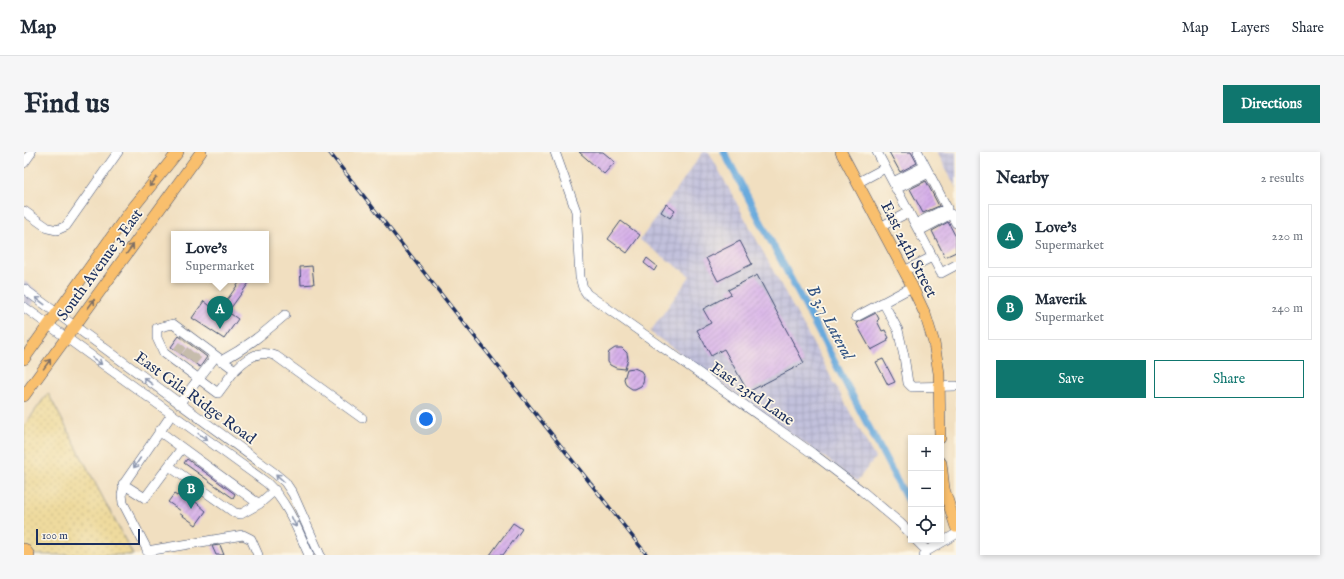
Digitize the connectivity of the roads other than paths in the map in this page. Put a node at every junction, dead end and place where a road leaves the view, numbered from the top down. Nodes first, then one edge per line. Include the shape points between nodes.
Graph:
1 (118, 152) edge
2 (178, 152) edge
3 (201, 152) edge
4 (555, 152) edge
5 (841, 152) edge
6 (877, 152) edge
7 (918, 152) edge
8 (31, 153) dead end
9 (24, 163) edge
10 (885, 168) junction
11 (927, 169) junction
12 (857, 183) junction
13 (894, 186) junction
14 (24, 211) edge
15 (909, 212) junction
16 (956, 223) edge
17 (880, 227) junction
18 (917, 227) junction
19 (932, 256) junction
20 (956, 265) edge
21 (904, 271) junction
22 (912, 287) junction
23 (24, 289) edge
24 (883, 302) junction
25 (24, 307) edge
26 (56, 313) junction
27 (285, 315) dead end
28 (856, 317) dead end
29 (48, 325) junction
30 (74, 326) junction
31 (66, 338) junction
32 (24, 359) edge
33 (219, 359) junction
34 (235, 370) junction
35 (199, 379) junction
36 (939, 386) junction
37 (956, 386) edge
38 (24, 396) edge
39 (179, 404) junction
40 (172, 414) junction
41 (362, 418) dead end
42 (159, 431) junction
43 (940, 435) edge
44 (182, 448) junction
45 (169, 466) junction
46 (942, 471) edge
47 (124, 484) junction
48 (275, 490) junction
49 (259, 504) junction
50 (956, 527) edge
51 (908, 531) edge
52 (956, 534) edge
53 (918, 543) edge
54 (24, 550) edge
55 (148, 553) edge
56 (925, 553) edge
57 (28, 555) edge
58 (258, 555) edge
59 (310, 555) edge
60 (320, 555) edge

1 - 14 street via 66,226 57,230 48,228
2 -> 26 main road, South Avenue 3 East via 128,214
30 -> 3 main road, South Avenue 3 East
4 - 51 street, East 23rd Lane via 576,211 580,277 583,288 592,298 812,453 862,491
5 - 12 main road, East 24th Street
6 - 10 street
7 - 11 street
8 - 9 street
10 - 12 street
10 - 13 street
11 - 13 street
11 - 18 street via 947,208
12 - 17 main road, East 24th Street
13 - 15 street
15 - 17 street
15 - 18 street
16 - 18 street via 951,214
17 - 21 main road, East 24th Street
18 - 19 street
19 - 20 street via 941,272
19 - 21 street
21 - 22 main road, East 24th Street
22 - 24 street
22 - 36 main road, East 24th Street via 925,314 934,343
26 -> 23 street, East Gila Ridge Road
24 - 28 street
24 - 36 street via 898,330 908,383 912,387
25 - 29 street, East Gila Ridge Road
26 - 29 main road, South Avenue 3 East
26 - 30 street, East Gila Ridge Road
27 - 33 street via 236,353
29 - 31 street, East Gila Ridge Road
29 - 32 main road, South Avenue 3 East
30 - 31 main road, South Avenue 3 East
39 -> 30 street, East Gila Ridge Road
38 -> 31 main road, South Avenue 3 East
31 -> 40 street, East Gila Ridge Road
33 - 34 street
33 - 35 street
33 - 35 street via 195,344 173,324 157,328 164,353 182,361
34 - 35 street via 218,393
34 - 41 street via 244,361 260,353 269,353
35 - 39 street
36 - 37 street
36 - 43 main road, East 24th Street
60 -> 39 street, East Gila Ridge Road via 293,494 285,482
40 - 42 street
40 -> 48 street, East Gila Ridge Road
42 - 44 street
42 -> 47 street
44 - 45 street
44 - 49 street
45 - 47 street via 145,498
45 - 49 street via 235,513 241,514
46 - 50 main road via 944,489
47 - 55 street via 122,504
48 - 49 street
48 -> 59 street, East Gila Ridge Road via 287,508
52 - 56 street
53 - 56 street
54 - 57 highway
55 - 58 street via 243,535 250,539

